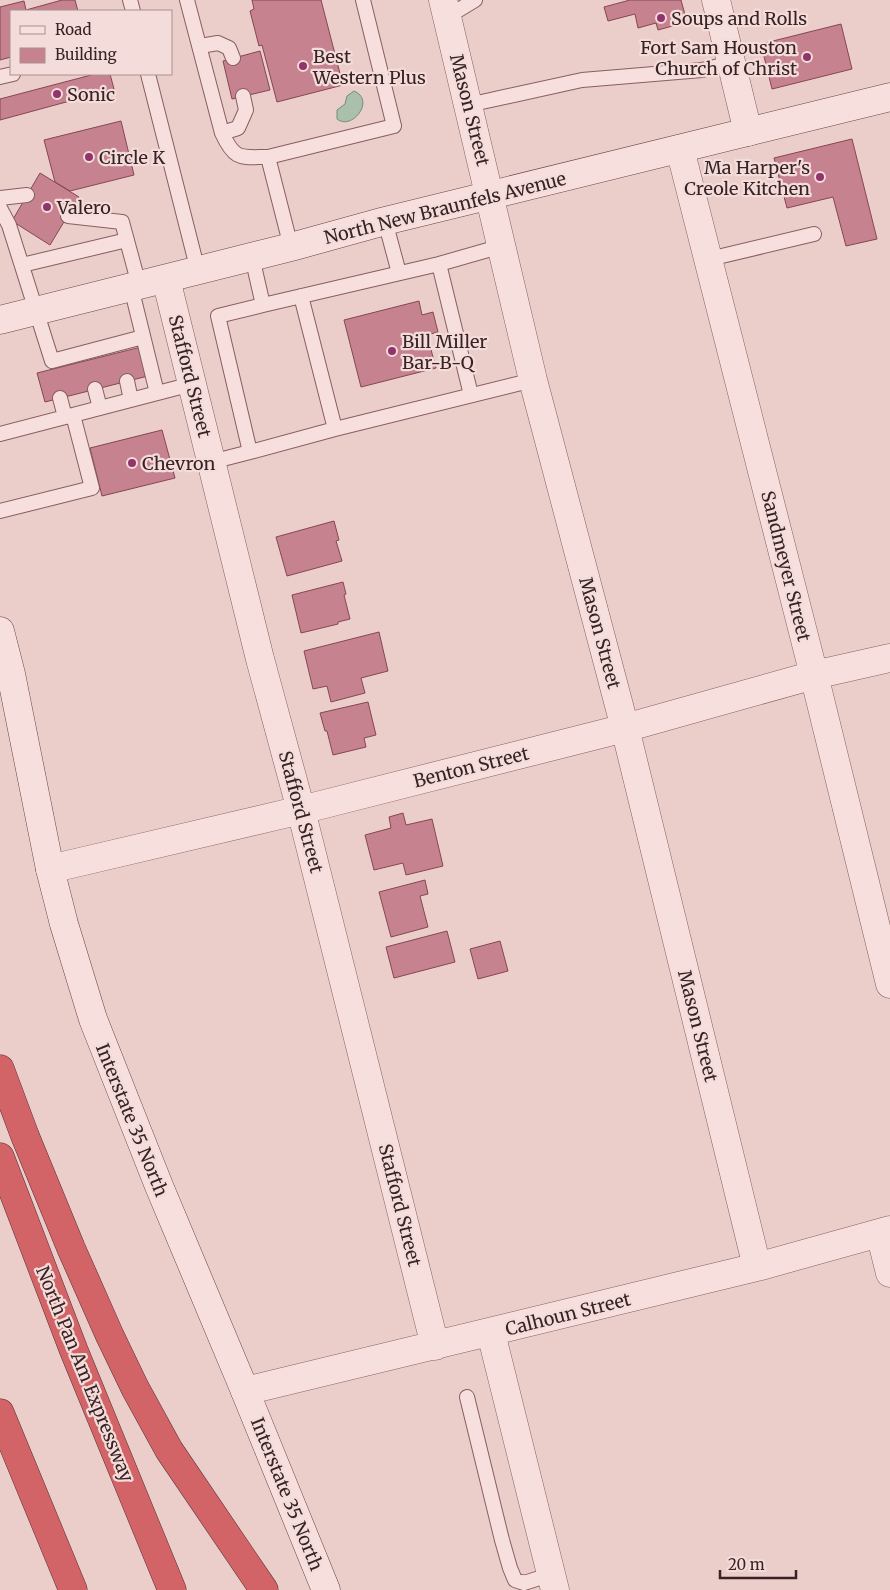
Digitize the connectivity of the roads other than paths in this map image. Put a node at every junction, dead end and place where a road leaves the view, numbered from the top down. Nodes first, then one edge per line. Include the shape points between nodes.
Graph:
1 (187, 0) edge
2 (363, 0) edge
3 (475, 0) edge
4 (716, 0) edge
5 (445, 8) edge
6 (200, 46) junction
7 (233, 58) dead end
8 (731, 62) junction
9 (148, 75) edge
10 (243, 96) dead end
11 (890, 97) edge
12 (468, 105) junction
13 (748, 132) junction
14 (222, 133) junction
15 (680, 149) junction
16 (268, 157) junction
17 (27, 195) dead end
18 (490, 195) junction
19 (0, 198) edge
20 (0, 208) edge
21 (68, 216) dead end
22 (386, 221) junction
23 (814, 234) dead end
24 (127, 240) junction
25 (502, 246) junction
26 (291, 247) junction
27 (252, 257) junction
28 (709, 259) junction
29 (439, 264) junction
30 (22, 265) junction
31 (198, 271) junction
32 (399, 273) junction
33 (166, 278) junction
34 (135, 286) junction
35 (301, 296) junction
36 (263, 305) junction
37 (36, 310) junction
38 (0, 320) edge
39 (143, 337) junction
40 (533, 380) junction
41 (126, 381) dead end
42 (192, 384) junction
43 (95, 389) dead end
44 (157, 393) junction
45 (470, 395) junction
46 (60, 398) dead end
47 (131, 400) junction
48 (100, 408) junction
49 (69, 416) junction
50 (335, 429) junction
51 (0, 434) edge
52 (250, 452) junction
53 (211, 462) junction
54 (0, 511) edge
55 (0, 631) edge
56 (890, 658) edge
57 (814, 675) junction
58 (626, 728) junction
59 (301, 810) junction
60 (50, 869) junction
61 (890, 984) edge
62 (0, 1070) edge
63 (0, 1157) edge
64 (885, 1232) edge
65 (757, 1267) junction
66 (890, 1273) edge
67 (491, 1333) junction
68 (435, 1346) junction
69 (245, 1391) junction
70 (467, 1397) dead end
71 (0, 1414) edge
72 (553, 1582) edge
73 (73, 1590) edge
74 (172, 1590) edge
75 (264, 1590) edge
76 (326, 1590) edge

1 - 6 lane
2 - 16 lane via 394,126
3 - 5 lane
4 - 8 street
5 - 12 street, Mason Street
6 - 7 lane via 218,43 229,48
6 - 14 lane
8 - 12 lane via 702,70 582,80
8 - 13 street
9 - 31 lane
10 - 14 lane via 246,110 238,128
11 - 13 street, North New Braunfels Avenue
12 - 18 street, Mason Street
13 - 15 street, North New Braunfels Avenue
14 - 16 lane via 230,151 243,157
15 - 18 street, North New Braunfels Avenue
15 - 28 street, Sandmeyer Street
16 - 26 lane
17 - 19 lane
18 - 22 street, North New Braunfels Avenue
18 - 25 street, Mason Street
20 - 30 lane
21 - 24 lane via 122,222
22 - 26 street, North New Braunfels Avenue
22 - 32 lane
23 - 28 lane
24 - 30 lane
24 - 34 lane
25 - 29 lane
25 - 40 street, Mason Street
26 - 27 street, North New Braunfels Avenue
27 - 31 street, North New Braunfels Avenue
27 - 36 lane
28 - 57 street, Sandmeyer Street
29 - 32 lane
29 - 45 lane
30 - 37 lane
31 - 33 street, North New Braunfels Avenue
32 - 35 lane
33 - 34 street, North New Braunfels Avenue
33 - 42 street, Stafford Street
34 - 37 street, North New Braunfels Avenue
34 - 39 lane
35 - 36 lane
35 - 50 lane
36 - 52 lane via 218,316
37 - 38 street, North New Braunfels Avenue
37 - 39 lane via 52,365 118,349
39 - 44 lane
40 - 45 lane
40 - 58 street, Mason Street
41 - 47 lane
42 - 44 lane
42 - 53 street, Stafford Street
43 - 48 lane
44 - 47 lane
45 - 50 lane
46 - 49 lane
47 - 48 lane
48 - 49 lane
49 - 51 lane
49 - 54 lane via 92,488
50 - 52 lane
52 - 53 lane
53 - 59 street, Stafford Street
55 - 60 street, Interstate 35 North
56 - 57 street, Benton Street
57 - 58 street, Benton Street
57 - 61 street, Sandmeyer Street
58 - 59 street, Benton Street
58 - 65 street, Mason Street
59 - 60 street, Benton Street
59 - 68 street, Stafford Street
60 - 69 street, Interstate 35 North via 92,1019
62 - 75 highway via 71,1248 135,1388 169,1450
63 - 74 highway, North Pan Am Expressway via 74,1351
64 - 65 street, Calhoun Street
64 - 66 street
65 - 67 street, Calhoun Street
67 - 68 street, Calhoun Street
67 - 72 street
68 - 69 street, Calhoun Street
69 - 76 street, Interstate 35 North
70 - 72 lane via 515,1580 524,1583
71 - 73 highway

